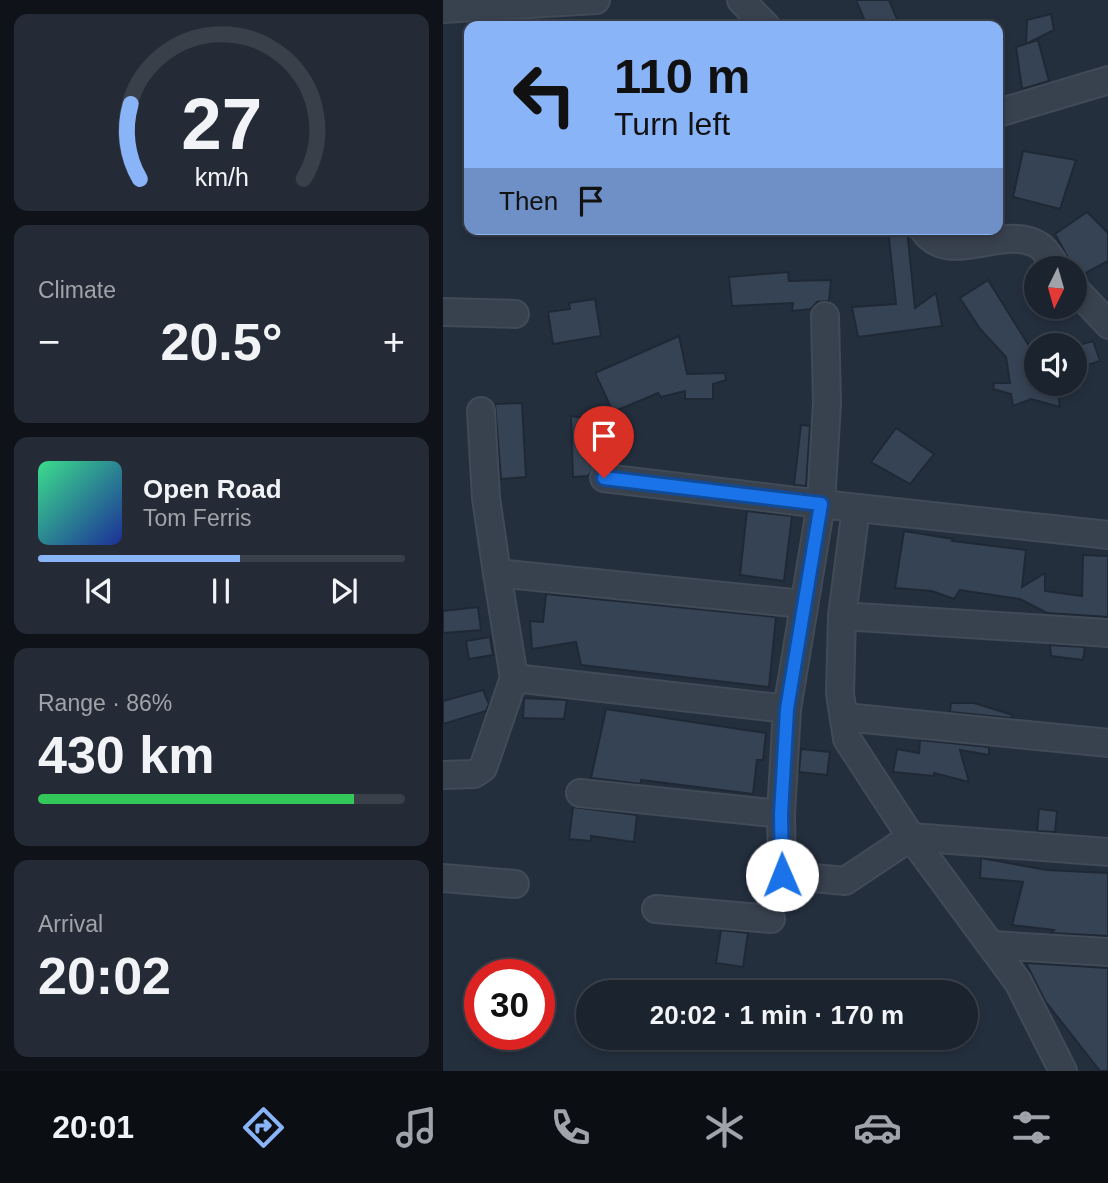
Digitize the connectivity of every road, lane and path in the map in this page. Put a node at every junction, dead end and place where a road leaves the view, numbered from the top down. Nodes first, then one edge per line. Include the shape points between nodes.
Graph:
1 (596, 0) edge
2 (741, 0) edge
3 (443, 9) edge
4 (761, 21) edge
5 (1108, 80) edge
6 (1003, 112) edge
7 (927, 235) edge
8 (1049, 256) edge
9 (1087, 302) edge
10 (443, 312) edge
11 (515, 314) dead end
12 (825, 316) dead end
13 (1108, 325) edge
14 (481, 411) dead end
15 (604, 478) dead end
16 (821, 504) junction
17 (856, 508) junction
18 (1108, 535) edge
19 (497, 573) junction
20 (803, 604) junction
21 (842, 616) junction
22 (1108, 633) edge
23 (514, 678) junction
24 (787, 709) junction
25 (844, 717) junction
26 (1108, 743) edge
27 (443, 775) edge
28 (580, 793) dead end
29 (781, 814) junction
30 (911, 837) junction
31 (1108, 852) edge
32 (782, 875) junction
33 (443, 878) edge
34 (515, 884) dead end
35 (656, 909) dead end
36 (991, 945) junction
37 (1108, 952) edge
38 (1063, 1071) edge

1 - 3 street
2 - 4 street
5 - 6 street
7 - 8 street via 946,247 1011,238 1029,241
9 - 13 street
10 - 11 street
12 - 16 street via 827,403
14 - 19 street via 486,498
15 - 16 street
16 - 17 street
16 - 20 street
17 - 18 street
17 - 21 street
19 - 20 street
19 - 23 street
20 - 24 street
21 - 22 street
21 - 25 street via 840,694
23 - 24 street
23 - 27 street via 483,768 474,774
24 - 29 street
25 - 26 street
25 - 30 street via 847,739
28 - 29 street
29 - 32 street
30 - 31 street
30 - 32 street via 845,881
30 - 36 street
32 - 35 street via 768,925
33 - 34 street
36 - 37 street
36 - 38 street via 1018,982

